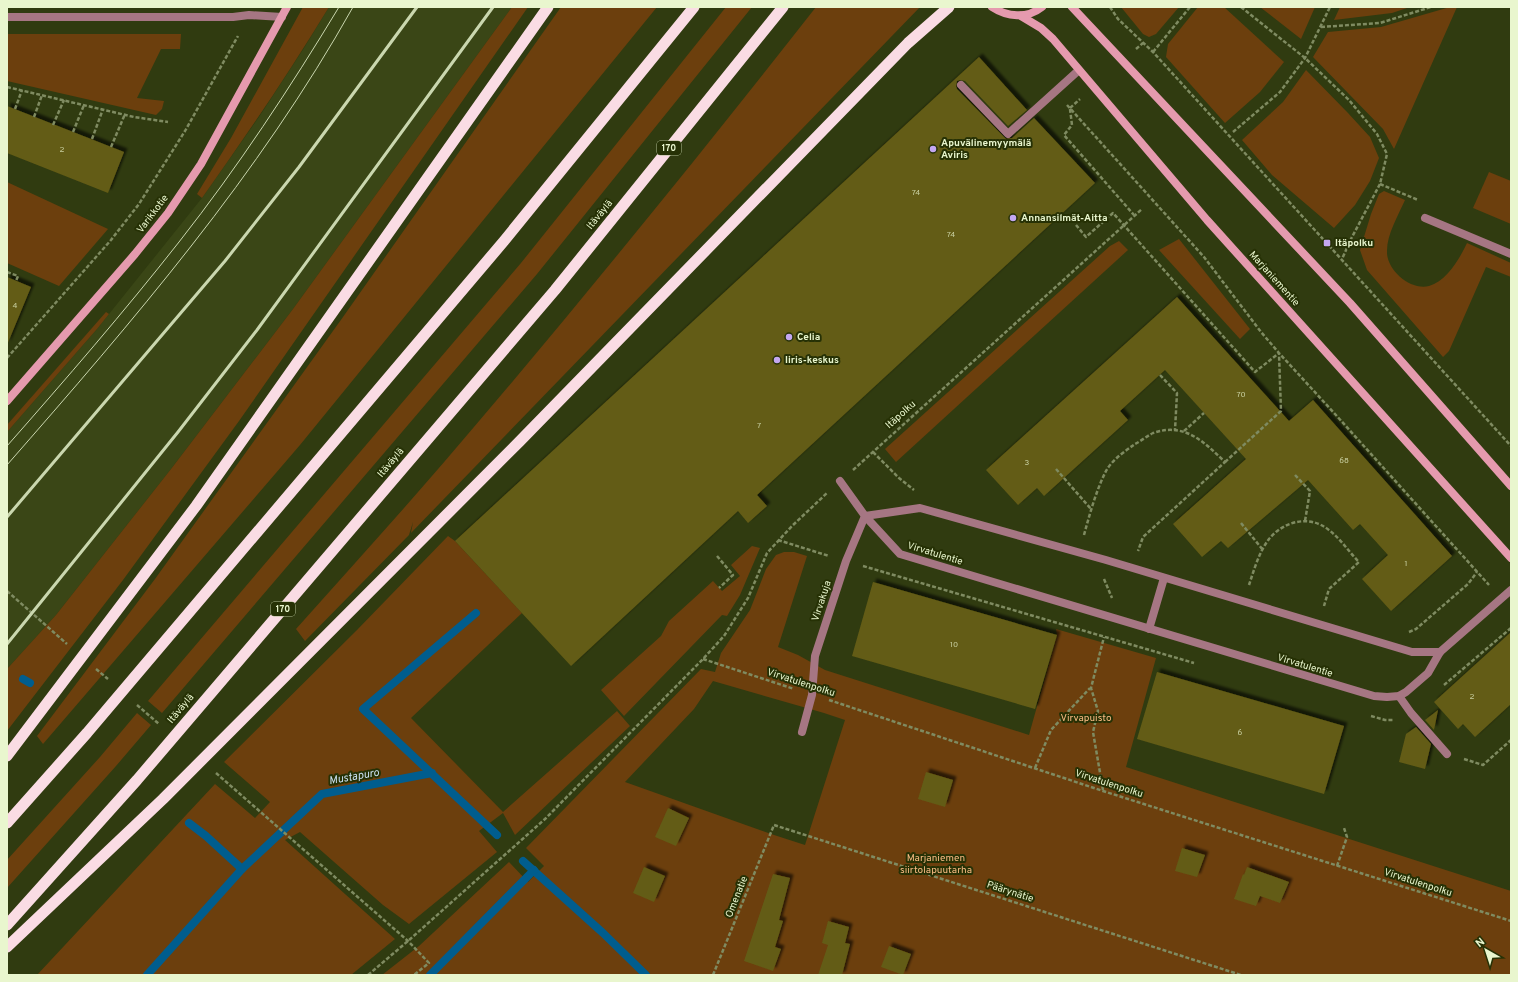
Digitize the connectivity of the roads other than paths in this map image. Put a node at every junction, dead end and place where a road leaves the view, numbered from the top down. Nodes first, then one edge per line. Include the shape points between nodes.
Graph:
1 (287, 7) edge
2 (548, 7) edge
3 (694, 7) edge
4 (783, 7) edge
5 (949, 7) edge
6 (992, 7) edge
7 (1042, 7) edge
8 (1072, 7) edge
9 (1021, 16) junction
10 (7, 17) edge
11 (282, 17) junction
12 (1079, 70) junction
13 (962, 85) dead end
14 (1425, 218) dead end
15 (1511, 254) edge
16 (7, 401) edge
17 (840, 481) road end
18 (1511, 486) edge
19 (865, 516) junction
20 (1511, 558) edge
21 (1164, 578) junction
22 (1511, 590) edge
23 (1149, 629) junction
24 (1440, 652) junction
25 (1399, 696) junction
26 (802, 732) dead end
27 (1447, 754) road end
28 (7, 756) edge
29 (7, 823) edge
30 (7, 924) edge
31 (7, 947) edge

1 - 11 main road, Varikkotie
2 - 28 highway via 196,506
3 - 29 highway via 504,241 92,727
4 - 30 highway, Itäväylä / 170 via 555,290 142,774
5 - 31 highway via 908,43 520,441 163,799
6 - 9 main road via 1002,14
7 - 9 main road
8 - 18 main road via 1350,303
9 - 12 main road, Marjaniementie via 1053,39
10 - 11 street
11 - 16 main road, Varikkotie via 201,164 168,213
12 - 13 street via 1008,134
12 - 20 main road, Marjaniementie via 1213,226
14 - 15 street
17 - 19 street, Virvatulentie
19 - 21 street via 920,508
19 - 23 street, Virvatulentie via 900,554
19 - 26 street, Virvakuja via 846,561 815,656 812,695
21 - 23 street
21 - 24 street via 1412,652
22 - 24 street
23 - 25 street, Virvatulentie via 1374,696
24 - 25 street via 1428,673
25 - 27 street

